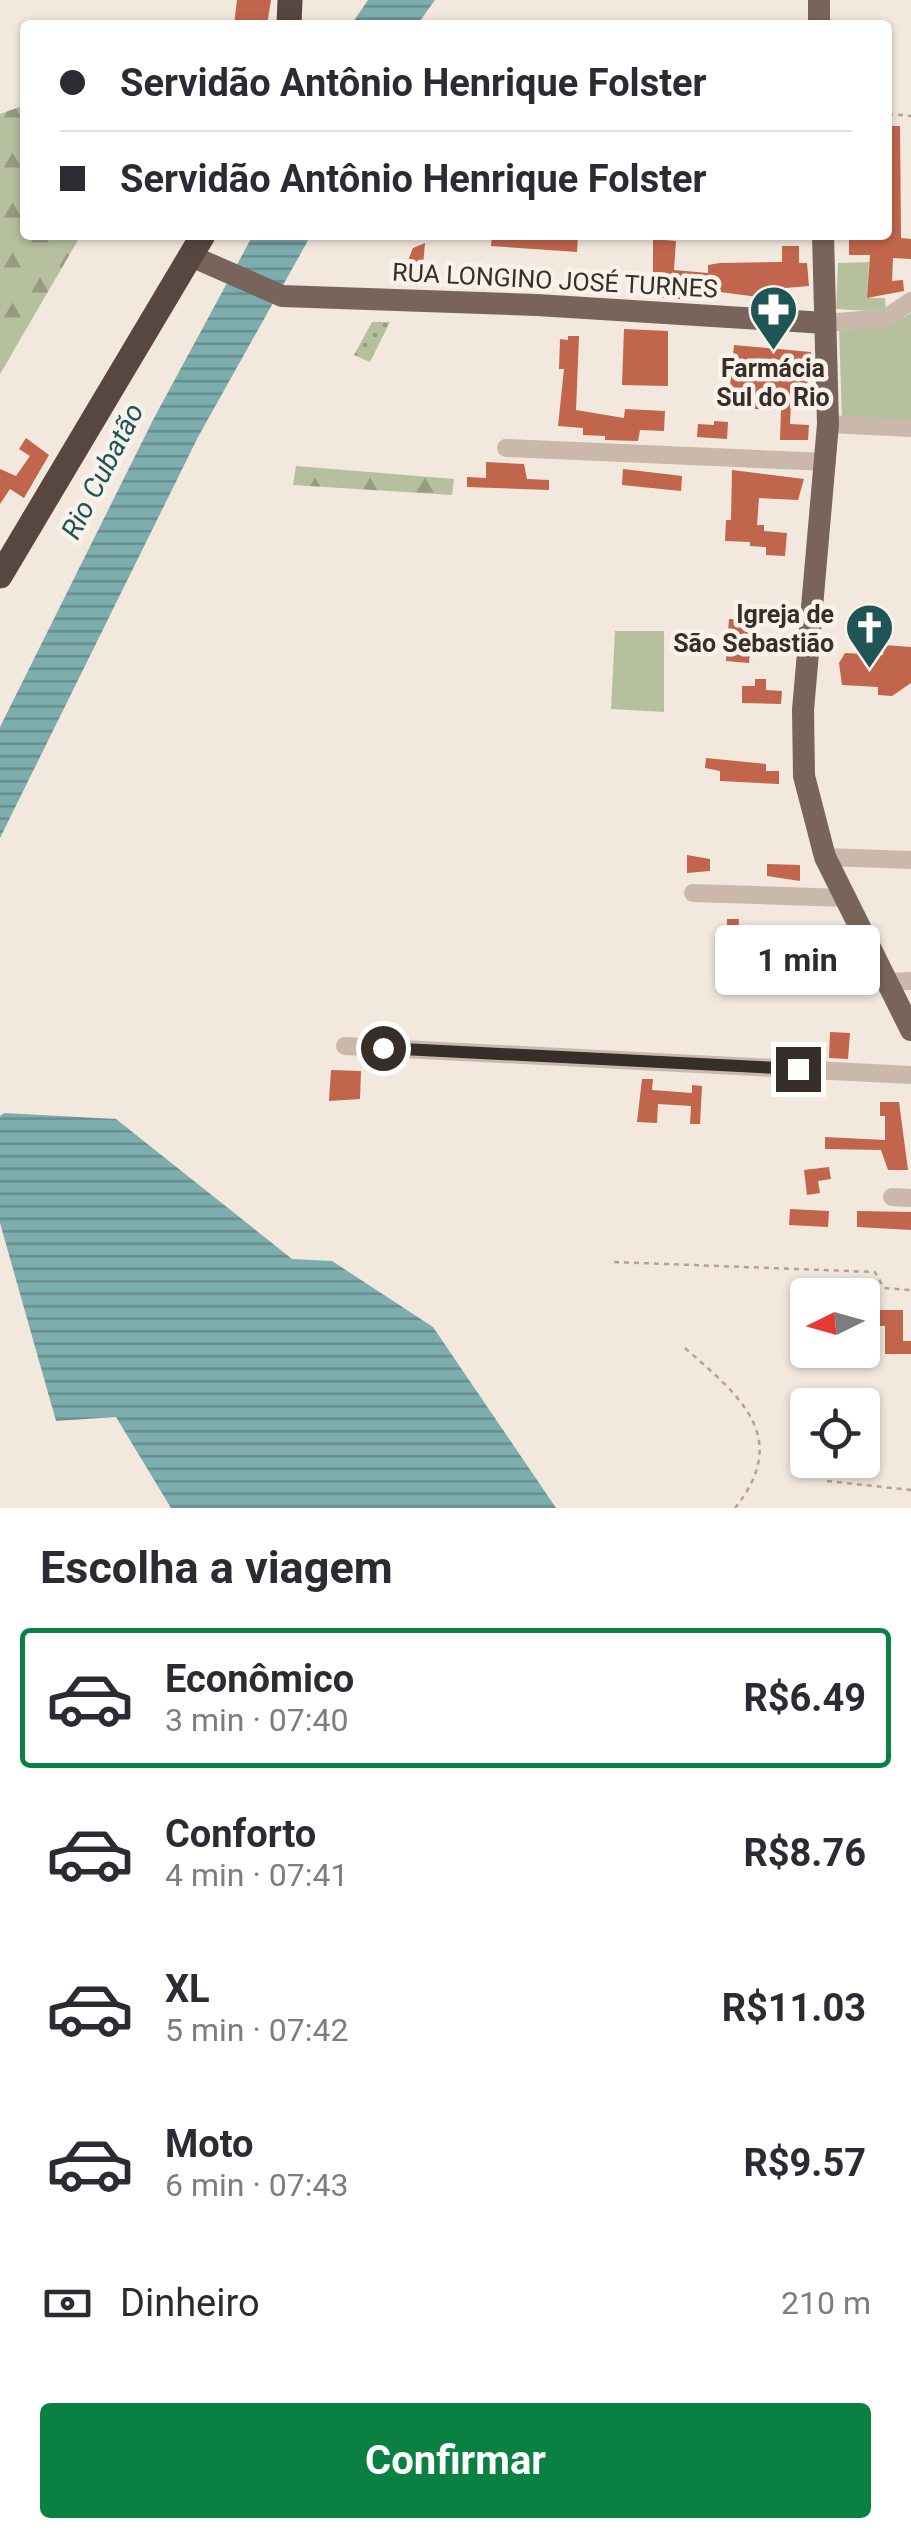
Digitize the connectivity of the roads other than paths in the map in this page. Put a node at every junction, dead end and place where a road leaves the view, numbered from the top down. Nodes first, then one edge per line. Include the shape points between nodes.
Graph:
1 (823, 240) edge
2 (203, 253) edge
3 (911, 300) edge
4 (825, 322) junction
5 (828, 424) junction
6 (911, 428) edge
7 (506, 448) dead end
8 (827, 462) junction
9 (0, 576) edge
10 (825, 857) junction
11 (911, 860) edge
12 (693, 893) dead end
13 (845, 898) junction
14 (911, 981) edge
15 (887, 982) junction
16 (911, 1030) edge
17 (345, 1046) dead end
18 (911, 1075) edge
19 (892, 1197) dead end
20 (911, 1198) edge

1 - 4 main road
2 - 4 main road, RUA LONGINO JOSÉ TURNES via 282,296
2 - 9 highway
3 - 4 street via 886,318
4 - 5 main road
5 - 6 street
5 - 8 main road
7 - 8 street
8 - 10 main road via 801,734 805,788
10 - 11 street
10 - 13 main road
12 - 13 street
13 - 15 main road
14 - 15 street
15 - 16 main road
17 - 18 street
19 - 20 street

